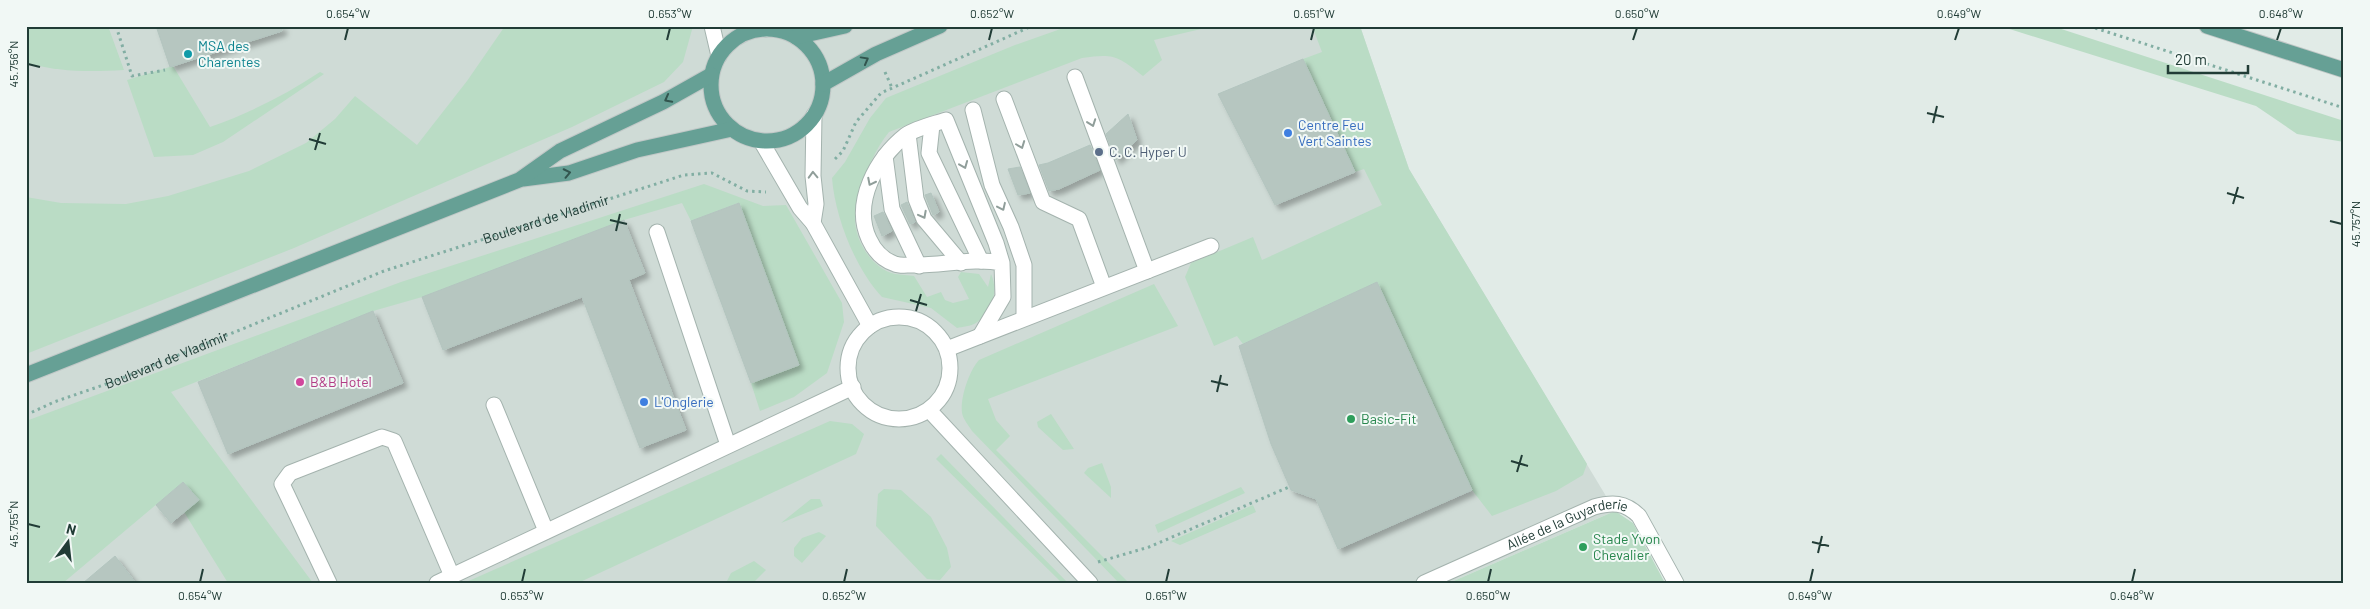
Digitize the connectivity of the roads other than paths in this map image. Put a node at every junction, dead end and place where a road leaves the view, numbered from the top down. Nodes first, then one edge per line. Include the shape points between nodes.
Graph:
1 (712, 26) edge
2 (845, 26) edge
3 (940, 26) edge
4 (2207, 26) edge
5 (765, 28) edge
6 (796, 38) junction
7 (719, 56) junction
8 (2344, 70) edge
9 (711, 76) junction
10 (1075, 77) dead end
11 (823, 84) junction
12 (1004, 99) dead end
13 (973, 110) dead end
14 (814, 115) junction
15 (939, 123) junction
16 (732, 129) junction
17 (908, 134) junction
18 (761, 141) junction
19 (885, 156) junction
20 (519, 180) junction
21 (813, 223) junction
22 (657, 232) dead end
23 (1210, 246) dead end
24 (981, 261) junction
25 (961, 263) junction
26 (1002, 263) junction
27 (919, 266) junction
28 (1147, 271) junction
29 (1104, 287) junction
30 (1024, 318) junction
31 (870, 326) junction
32 (980, 336) junction
33 (947, 349) junction
34 (26, 375) edge
35 (853, 387) junction
36 (494, 405) dead end
37 (928, 410) junction
38 (728, 445) junction
39 (546, 531) junction
40 (452, 576) junction
41 (328, 583) edge
42 (437, 583) edge
43 (1090, 583) edge
44 (1424, 583) edge
45 (1676, 583) edge

1 - 7 lane
2 - 6 main road
11 -> 3 main road via 876,54
4 - 8 main road
5 - 6 main road
5 - 7 main road via 748,32 731,42
6 - 11 main road via 810,50 820,66
7 - 9 main road
9 - 16 main road via 714,105
9 -> 20 main road via 560,151
10 -> 28 lane
11 - 14 main road via 821,100
12 -> 29 lane via 1043,202 1078,219
13 -> 30 lane via 992,185 1024,265
14 - 18 main road via 792,135
21 -> 14 lane via 816,204
15 - 17 lane
15 - 24 lane via 929,154
15 -> 26 lane
16 - 18 main road
20 -> 16 main road via 569,173 637,150
17 - 19 lane
17 -> 25 lane via 916,199 924,219
18 - 21 lane via 800,208
19 - 27 lane via 892,209
19 -> 27 lane via 868,187 863,208 866,232 874,251 896,265
20 - 34 main road
21 - 31 lane
22 - 38 lane
23 - 28 lane
24 - 25 lane
24 - 26 lane
25 - 27 lane
26 - 32 lane via 1002,298
28 - 29 lane
29 - 30 lane
30 - 32 lane
31 - 33 lane via 893,317 910,318 926,324 939,335
31 - 35 lane via 853,345 848,361
32 - 33 lane
33 - 37 lane via 951,366 949,383 941,398
35 - 37 lane via 866,406 880,415 896,419 913,417
35 - 38 lane
36 - 39 lane
37 - 43 lane
38 - 39 lane
39 - 40 lane
40 - 41 lane via 394,441 382,437 290,473 282,484
40 - 42 lane
44 - 45 lane, Allée de la Guyarderie via 1594,507 1616,503 1625,505 1639,516

